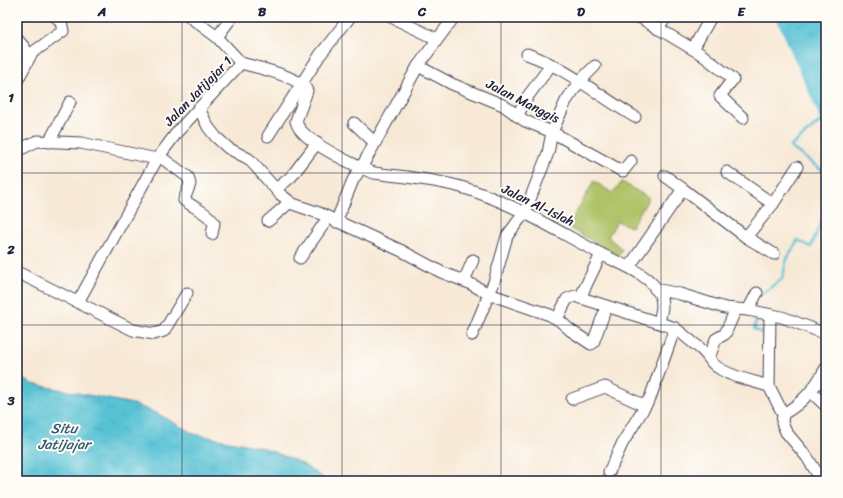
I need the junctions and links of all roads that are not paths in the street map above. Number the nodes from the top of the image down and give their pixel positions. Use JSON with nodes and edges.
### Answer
{"nodes":[{"id":1,"x":56,"y":17,"type":"edge"},
{"id":2,"x":190,"y":17,"type":"edge"},
{"id":3,"x":232,"y":17,"type":"edge"},
{"id":4,"x":350,"y":17,"type":"edge"},
{"id":5,"x":391,"y":17,"type":"edge"},
{"id":6,"x":454,"y":17,"type":"edge"},
{"id":7,"x":639,"y":17,"type":"edge"},
{"id":8,"x":666,"y":17,"type":"edge"},
{"id":9,"x":711,"y":17,"type":"edge"},
{"id":10,"x":658,"y":29,"type":"junction"},
{"id":11,"x":217,"y":37,"type":"junction"},
{"id":12,"x":17,"y":39,"type":"edge"},
{"id":13,"x":437,"y":39,"type":"junction"},
{"id":14,"x":693,"y":49,"type":"junction"},
{"id":15,"x":527,"y":54,"type":"dead end"},
{"id":16,"x":29,"y":57,"type":"junction"},
{"id":17,"x":241,"y":63,"type":"junction"},
{"id":18,"x":551,"y":65,"type":"junction"},
{"id":19,"x":418,"y":66,"type":"junction"},
{"id":20,"x":595,"y":66,"type":"dead end"},
{"id":21,"x":17,"y":81,"type":"edge"},
{"id":22,"x":580,"y":81,"type":"junction"},
{"id":23,"x":302,"y":84,"type":"junction"},
{"id":24,"x":70,"y":102,"type":"dead end"},
{"id":25,"x":199,"y":108,"type":"junction"},
{"id":26,"x":517,"y":116,"type":"junction"},
{"id":27,"x":635,"y":117,"type":"dead end"},
{"id":28,"x":743,"y":118,"type":"dead end"},
{"id":29,"x":354,"y":123,"type":"dead end"},
{"id":30,"x":552,"y":132,"type":"junction"},
{"id":31,"x":268,"y":136,"type":"dead end"},
{"id":32,"x":48,"y":142,"type":"junction"},
{"id":33,"x":317,"y":143,"type":"junction"},
{"id":34,"x":375,"y":143,"type":"junction"},
{"id":35,"x":17,"y":151,"type":"edge"},
{"id":36,"x":158,"y":158,"type":"junction"},
{"id":37,"x":631,"y":161,"type":"dead end"},
{"id":38,"x":797,"y":167,"type":"dead end"},
{"id":39,"x":361,"y":168,"type":"junction"},
{"id":40,"x":727,"y":172,"type":"dead end"},
{"id":41,"x":665,"y":176,"type":"dead end"},
{"id":42,"x":276,"y":189,"type":"junction"},
{"id":43,"x":683,"y":189,"type":"junction"},
{"id":44,"x":290,"y":202,"type":"junction"},
{"id":45,"x":773,"y":204,"type":"junction"},
{"id":46,"x":525,"y":212,"type":"junction"},
{"id":47,"x":332,"y":220,"type":"junction"},
{"id":48,"x":268,"y":221,"type":"dead end"},
{"id":49,"x":212,"y":234,"type":"dead end"},
{"id":50,"x":746,"y":237,"type":"junction"},
{"id":51,"x":601,"y":254,"type":"junction"},
{"id":52,"x":774,"y":254,"type":"dead end"},
{"id":53,"x":300,"y":258,"type":"dead end"},
{"id":54,"x":473,"y":260,"type":"dead end"},
{"id":55,"x":629,"y":266,"type":"junction"},
{"id":56,"x":17,"y":272,"type":"edge"},
{"id":57,"x":464,"y":281,"type":"junction"},
{"id":58,"x":655,"y":289,"type":"junction"},
{"id":59,"x":187,"y":293,"type":"dead end"},
{"id":60,"x":757,"y":293,"type":"dead end"},
{"id":61,"x":489,"y":294,"type":"junction"},
{"id":62,"x":580,"y":298,"type":"junction"},
{"id":63,"x":78,"y":302,"type":"junction"},
{"id":64,"x":606,"y":308,"type":"junction"},
{"id":65,"x":736,"y":309,"type":"junction"},
{"id":66,"x":748,"y":310,"type":"junction"},
{"id":67,"x":770,"y":315,"type":"junction"},
{"id":68,"x":557,"y":319,"type":"junction"},
{"id":69,"x":659,"y":322,"type":"junction"},
{"id":70,"x":675,"y":328,"type":"junction"},
{"id":71,"x":826,"y":334,"type":"edge"},
{"id":72,"x":472,"y":335,"type":"dead end"},
{"id":73,"x":709,"y":358,"type":"junction"},
{"id":74,"x":826,"y":368,"type":"edge"},
{"id":75,"x":769,"y":386,"type":"junction"},
{"id":76,"x":811,"y":392,"type":"junction"},
{"id":77,"x":572,"y":400,"type":"dead end"},
{"id":78,"x":645,"y":406,"type":"junction"},
{"id":79,"x":826,"y":406,"type":"edge"},
{"id":80,"x":783,"y":414,"type":"junction"},
{"id":81,"x":609,"y":472,"type":"dead end"},
{"id":82,"x":822,"y":481,"type":"edge"}],
"edges":[{"from":1,"to":16,"type":"street"},
{"from":2,"to":11,"type":"street"},
{"from":3,"to":11,"type":"street"},
{"from":4,"to":23,"type":"street"},
{"from":5,"to":13,"type":"street"},
{"from":6,"to":13,"type":"street"},
{"from":7,"to":10,"type":"street"},
{"from":8,"to":10,"type":"street"},
{"from":9,"to":14,"type":"street"},
{"from":10,"to":14,"type":"street"},
{"from":11,"to":17,"type":"street"},
{"from":12,"to":16,"type":"street"},
{"from":13,"to":19,"type":"street"},
{"from":14,"to":28,"type":"street"},
{"from":15,"to":18,"type":"street"},
{"from":16,"to":21,"type":"street"},
{"from":17,"to":23,"type":"street","name":"Jalan Jatijajar 1"},
{"from":17,"to":25,"type":"street","name":"Jalan Jatijajar 1"},
{"from":18,"to":22,"type":"street"},
{"from":18,"to":26,"type":"street"},
{"from":19,"to":26,"type":"street","name":"Jalan Manggis"},
{"from":19,"to":34,"type":"street"},
{"from":20,"to":22,"type":"street"},
{"from":22,"to":27,"type":"street"},
{"from":22,"to":30,"type":"street"},
{"from":23,"to":31,"type":"street"},
{"from":23,"to":33,"type":"street"},
{"from":24,"to":32,"type":"street"},
{"from":25,"to":36,"type":"street","name":"Jalan Jatijajar 1"},
{"from":25,"to":42,"type":"street"},
{"from":26,"to":30,"type":"street","name":"Jalan Manggis"},
{"from":29,"to":34,"type":"street"},
{"from":30,"to":37,"type":"street","name":"Jalan Manggis"},
{"from":30,"to":46,"type":"street"},
{"from":32,"to":35,"type":"street"},
{"from":32,"to":36,"type":"street"},
{"from":33,"to":39,"type":"street"},
{"from":33,"to":42,"type":"street"},
{"from":34,"to":39,"type":"street"},
{"from":36,"to":49,"type":"street"},
{"from":36,"to":63,"type":"street","name":"Jalan Jatijajar 1"},
{"from":38,"to":45,"type":"street"},
{"from":39,"to":46,"type":"street","name":"Jalan Al-Islah"},
{"from":39,"to":47,"type":"street"},
{"from":40,"to":45,"type":"street"},
{"from":41,"to":43,"type":"street"},
{"from":42,"to":44,"type":"street"},
{"from":43,"to":50,"type":"street"},
{"from":43,"to":55,"type":"street"},
{"from":44,"to":47,"type":"street"},
{"from":44,"to":48,"type":"street"},
{"from":45,"to":50,"type":"street"},
{"from":46,"to":51,"type":"street","name":"Jalan Al-Islah"},
{"from":46,"to":61,"type":"street"},
{"from":47,"to":53,"type":"street"},
{"from":47,"to":57,"type":"street"},
{"from":50,"to":52,"type":"street"},
{"from":51,"to":55,"type":"street","name":"Jalan Al-Islah"},
{"from":51,"to":62,"type":"street"},
{"from":54,"to":57,"type":"street"},
{"from":55,"to":58,"type":"street","name":"Jalan Al-Islah"},
{"from":56,"to":63,"type":"street"},
{"from":57,"to":61,"type":"street"},
{"from":58,"to":65,"type":"street"},
{"from":58,"to":69,"type":"street","name":"Jalan Al-Islah"},
{"from":59,"to":63,"type":"street"},
{"from":60,"to":66,"type":"street"},
{"from":61,"to":68,"type":"street"},
{"from":61,"to":72,"type":"street"},
{"from":62,"to":64,"type":"street"},
{"from":62,"to":68,"type":"street"},
{"from":64,"to":68,"type":"street"},
{"from":64,"to":69,"type":"street"},
{"from":65,"to":66,"type":"street"},
{"from":65,"to":73,"type":"street"},
{"from":66,"to":67,"type":"street"},
{"from":67,"to":71,"type":"street"},
{"from":67,"to":75,"type":"street"},
{"from":69,"to":70,"type":"street"},
{"from":70,"to":73,"type":"street"},
{"from":70,"to":78,"type":"street"},
{"from":73,"to":75,"type":"street"},
{"from":74,"to":76,"type":"street"},
{"from":75,"to":80,"type":"street"},
{"from":76,"to":79,"type":"street"},
{"from":76,"to":80,"type":"street"},
{"from":77,"to":78,"type":"street"},
{"from":78,"to":81,"type":"street"},
{"from":80,"to":82,"type":"street"}]}
